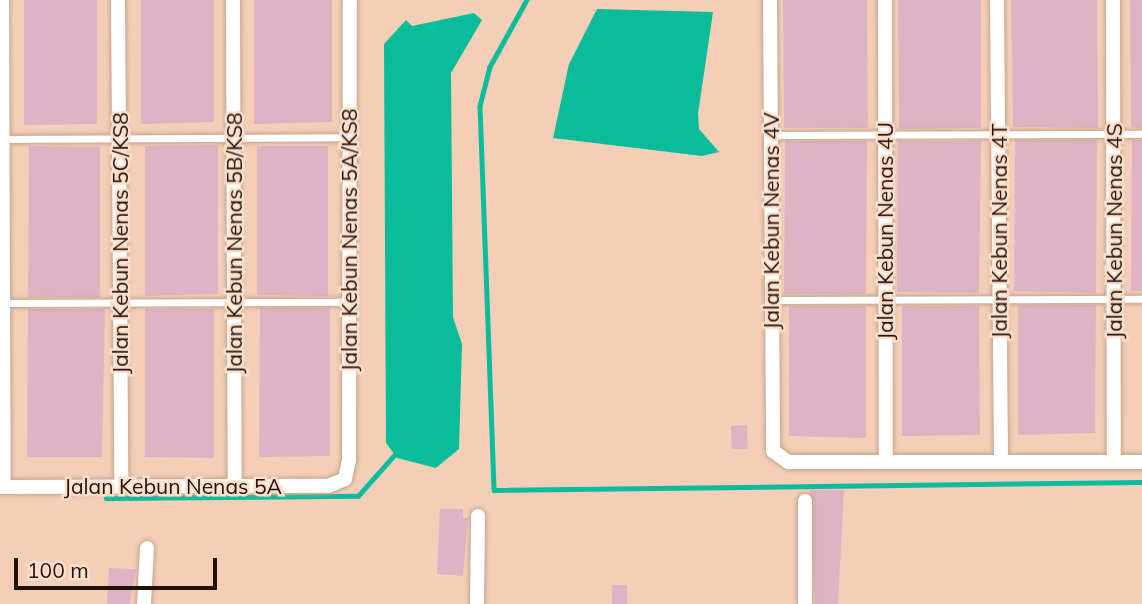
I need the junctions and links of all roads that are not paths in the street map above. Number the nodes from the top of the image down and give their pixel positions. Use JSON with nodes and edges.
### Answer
{"nodes":[{"id":1,"x":2,"y":0,"type":"edge"},
{"id":2,"x":118,"y":0,"type":"edge"},
{"id":3,"x":233,"y":0,"type":"edge"},
{"id":4,"x":350,"y":0,"type":"edge"},
{"id":5,"x":770,"y":0,"type":"edge"},
{"id":6,"x":884,"y":0,"type":"edge"},
{"id":7,"x":997,"y":0,"type":"edge"},
{"id":8,"x":1113,"y":0,"type":"edge"},
{"id":9,"x":998,"y":134,"type":"junction"},
{"id":10,"x":1114,"y":134,"type":"junction"},
{"id":11,"x":1142,"y":134,"type":"edge"},
{"id":12,"x":771,"y":135,"type":"junction"},
{"id":13,"x":885,"y":135,"type":"junction"},
{"id":14,"x":349,"y":137,"type":"junction"},
{"id":15,"x":235,"y":138,"type":"junction"},
{"id":16,"x":2,"y":139,"type":"edge"},
{"id":17,"x":120,"y":139,"type":"junction"},
{"id":18,"x":886,"y":299,"type":"junction"},
{"id":19,"x":1000,"y":299,"type":"junction"},
{"id":20,"x":1114,"y":299,"type":"junction"},
{"id":21,"x":1142,"y":299,"type":"edge"},
{"id":22,"x":771,"y":300,"type":"junction"},
{"id":23,"x":348,"y":302,"type":"junction"},
{"id":24,"x":3,"y":303,"type":"edge"},
{"id":25,"x":234,"y":303,"type":"junction"},
{"id":26,"x":119,"y":304,"type":"junction"},
{"id":27,"x":1142,"y":461,"type":"edge"},
{"id":28,"x":886,"y":462,"type":"junction"},
{"id":29,"x":1001,"y":462,"type":"junction"},
{"id":30,"x":1114,"y":462,"type":"junction"},
{"id":31,"x":345,"y":479,"type":"joint"},
{"id":32,"x":121,"y":485,"type":"junction"},
{"id":33,"x":234,"y":485,"type":"junction"},
{"id":34,"x":2,"y":486,"type":"edge"},
{"id":35,"x":805,"y":501,"type":"dead end"},
{"id":36,"x":478,"y":516,"type":"dead end"},
{"id":37,"x":147,"y":548,"type":"dead end"},
{"id":38,"x":144,"y":604,"type":"edge"},
{"id":39,"x":477,"y":604,"type":"edge"},
{"id":40,"x":805,"y":604,"type":"edge"}],
"edges":[{"from":1,"to":16,"type":"street"},
{"from":2,"to":17,"type":"street","name":"Jalan Kebun Nenas 5C/KS8"},
{"from":3,"to":15,"type":"street","name":"Jalan Kebun Nenas 5B/KS8"},
{"from":4,"to":14,"type":"street","name":"Jalan Kebun Nenas 5A/KS8"},
{"from":5,"to":12,"type":"street","name":"Jalan Kebun Nenas 4V"},
{"from":6,"to":13,"type":"street","name":"Jalan Kebun Nenas 4U"},
{"from":7,"to":9,"type":"street","name":"Jalan Kebun Nenas 4T"},
{"from":8,"to":10,"type":"street","name":"Jalan Kebun Nenas 4S"},
{"from":9,"to":10,"type":"lane"},
{"from":9,"to":13,"type":"lane"},
{"from":9,"to":19,"type":"street","name":"Jalan Kebun Nenas 4T"},
{"from":10,"to":11,"type":"lane"},
{"from":10,"to":20,"type":"street","name":"Jalan Kebun Nenas 4S"},
{"from":12,"to":13,"type":"lane"},
{"from":12,"to":22,"type":"street","name":"Jalan Kebun Nenas 4V"},
{"from":13,"to":18,"type":"street","name":"Jalan Kebun Nenas 4U"},
{"from":14,"to":15,"type":"lane"},
{"from":14,"to":23,"type":"street","name":"Jalan Kebun Nenas 5A/KS8"},
{"from":15,"to":17,"type":"lane"},
{"from":15,"to":25,"type":"street","name":"Jalan Kebun Nenas 5B/KS8"},
{"from":16,"to":17,"type":"lane"},
{"from":16,"to":24,"type":"street"},
{"from":17,"to":26,"type":"street","name":"Jalan Kebun Nenas 5C/KS8"},
{"from":18,"to":19,"type":"lane"},
{"from":18,"to":22,"type":"lane"},
{"from":18,"to":28,"type":"street","name":"Jalan Kebun Nenas 4U"},
{"from":19,"to":20,"type":"lane"},
{"from":19,"to":29,"type":"street","name":"Jalan Kebun Nenas 4T"},
{"from":20,"to":21,"type":"lane"},
{"from":20,"to":30,"type":"street","name":"Jalan Kebun Nenas 4S"},
{"from":22,"to":28,"type":"street","name":"Jalan Kebun Nenas 4V"},
{"from":23,"to":25,"type":"lane"},
{"from":23,"to":31,"type":"street","name":"Jalan Kebun Nenas 5A/KS8"},
{"from":24,"to":26,"type":"lane"},
{"from":24,"to":34,"type":"street"},
{"from":25,"to":26,"type":"lane"},
{"from":25,"to":33,"type":"street","name":"Jalan Kebun Nenas 5B/KS8"},
{"from":26,"to":32,"type":"street","name":"Jalan Kebun Nenas 5C/KS8"},
{"from":27,"to":30,"type":"street"},
{"from":28,"to":29,"type":"street"},
{"from":29,"to":30,"type":"street"},
{"from":31,"to":33,"type":"street","name":"Jalan Kebun Nenas 5A"},
{"from":32,"to":33,"type":"street","name":"Jalan Kebun Nenas 5A"},
{"from":32,"to":34,"type":"street","name":"Jalan Kebun Nenas 5A"},
{"from":35,"to":40,"type":"street"},
{"from":36,"to":39,"type":"street"},
{"from":37,"to":38,"type":"street"}]}
